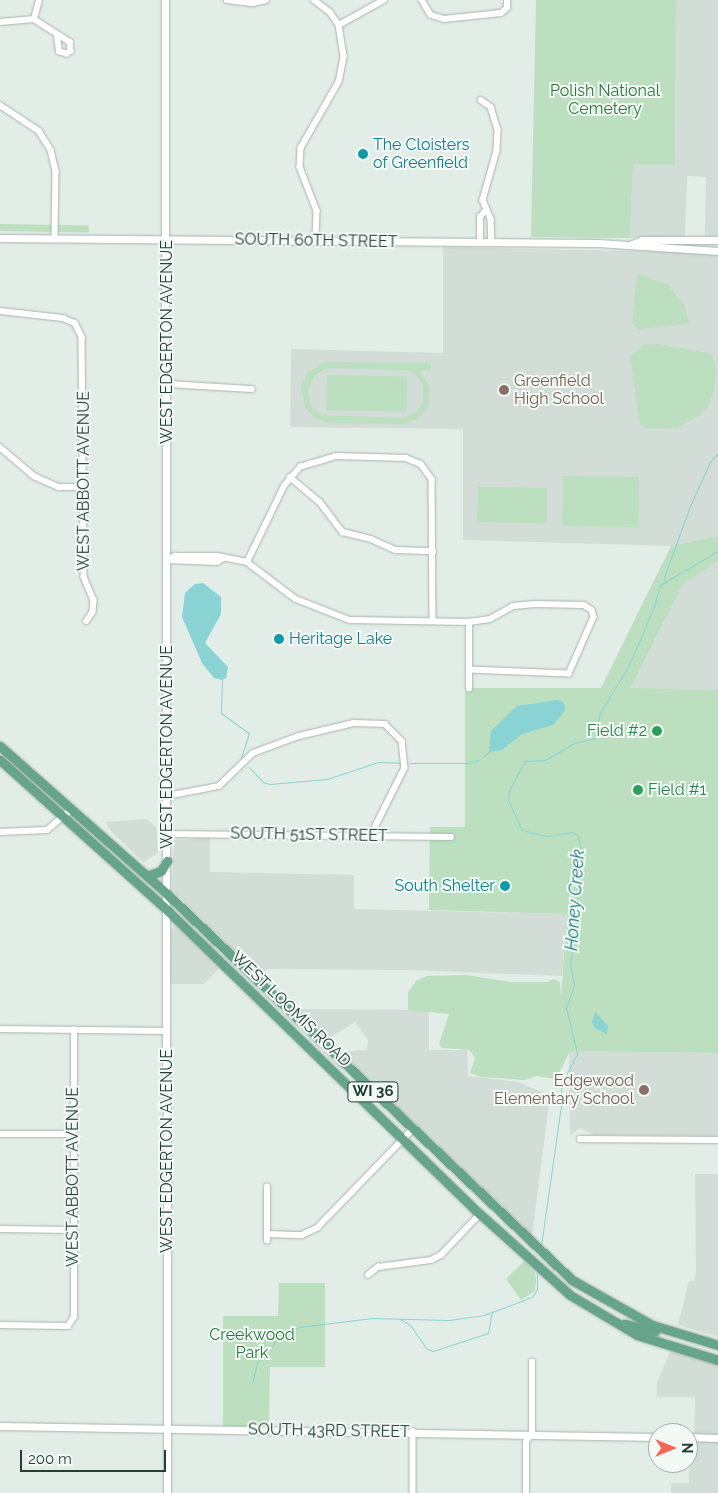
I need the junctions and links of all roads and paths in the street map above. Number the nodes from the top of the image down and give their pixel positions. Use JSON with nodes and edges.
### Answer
{"nodes":[{"id":1,"x":38,"y":0,"type":"edge"},
{"id":2,"x":165,"y":0,"type":"edge"},
{"id":3,"x":227,"y":0,"type":"edge"},
{"id":4,"x":266,"y":0,"type":"edge"},
{"id":5,"x":314,"y":0,"type":"edge"},
{"id":6,"x":384,"y":0,"type":"edge"},
{"id":7,"x":422,"y":0,"type":"edge"},
{"id":8,"x":507,"y":0,"type":"edge"},
{"id":9,"x":34,"y":19,"type":"junction"},
{"id":10,"x":0,"y":22,"type":"edge"},
{"id":11,"x":339,"y":25,"type":"junction"},
{"id":12,"x":57,"y":35,"type":"dead end"},
{"id":13,"x":482,"y":100,"type":"dead end"},
{"id":14,"x":0,"y":105,"type":"edge"},
{"id":15,"x":485,"y":211,"type":"junction"},
{"id":16,"x":0,"y":238,"type":"edge"},
{"id":17,"x":55,"y":238,"type":"junction"},
{"id":18,"x":167,"y":239,"type":"junction"},
{"id":19,"x":709,"y":240,"type":"junction"},
{"id":20,"x":718,"y":240,"type":"edge"},
{"id":21,"x":316,"y":241,"type":"junction"},
{"id":22,"x":480,"y":242,"type":"junction"},
{"id":23,"x":492,"y":242,"type":"junction"},
{"id":24,"x":632,"y":244,"type":"junction"},
{"id":25,"x":709,"y":251,"type":"junction"},
{"id":26,"x":718,"y":251,"type":"edge"},
{"id":27,"x":0,"y":311,"type":"edge"},
{"id":28,"x":167,"y":384,"type":"junction"},
{"id":29,"x":252,"y":389,"type":"dead end"},
{"id":30,"x":0,"y":447,"type":"edge"},
{"id":31,"x":290,"y":477,"type":"junction"},
{"id":32,"x":83,"y":487,"type":"junction"},
{"id":33,"x":433,"y":551,"type":"junction"},
{"id":34,"x":168,"y":560,"type":"junction"},
{"id":35,"x":247,"y":562,"type":"junction"},
{"id":36,"x":87,"y":621,"type":"dead end"},
{"id":37,"x":433,"y":621,"type":"junction"},
{"id":38,"x":469,"y":622,"type":"junction"},
{"id":39,"x":469,"y":670,"type":"junction"},
{"id":40,"x":469,"y":689,"type":"dead end"},
{"id":41,"x":0,"y":746,"type":"edge"},
{"id":42,"x":0,"y":760,"type":"edge"},
{"id":43,"x":167,"y":796,"type":"junction"},
{"id":44,"x":72,"y":809,"type":"junction"},
{"id":45,"x":65,"y":816,"type":"junction"},
{"id":46,"x":0,"y":832,"type":"edge"},
{"id":47,"x":166,"y":834,"type":"junction"},
{"id":48,"x":371,"y":836,"type":"junction"},
{"id":49,"x":451,"y":837,"type":"dead end"},
{"id":50,"x":167,"y":861,"type":"junction"},
{"id":51,"x":145,"y":875,"type":"junction"},
{"id":52,"x":136,"y":881,"type":"junction"},
{"id":53,"x":167,"y":894,"type":"junction"},
{"id":54,"x":168,"y":911,"type":"junction"},
{"id":55,"x":198,"y":924,"type":"junction"},
{"id":56,"x":189,"y":932,"type":"junction"},
{"id":57,"x":292,"y":1014,"type":"junction"},
{"id":58,"x":283,"y":1023,"type":"junction"},
{"id":59,"x":0,"y":1029,"type":"edge"},
{"id":60,"x":74,"y":1030,"type":"junction"},
{"id":61,"x":167,"y":1031,"type":"junction"},
{"id":62,"x":412,"y":1130,"type":"junction"},
{"id":63,"x":0,"y":1134,"type":"edge"},
{"id":64,"x":73,"y":1134,"type":"junction"},
{"id":65,"x":580,"y":1138,"type":"dead end"},
{"id":66,"x":404,"y":1139,"type":"junction"},
{"id":67,"x":718,"y":1140,"type":"edge"},
{"id":68,"x":267,"y":1187,"type":"dead end"},
{"id":69,"x":480,"y":1214,"type":"junction"},
{"id":70,"x":0,"y":1230,"type":"edge"},
{"id":71,"x":73,"y":1230,"type":"junction"},
{"id":72,"x":566,"y":1274,"type":"junction"},
{"id":73,"x":368,"y":1275,"type":"dead end"},
{"id":74,"x":558,"y":1284,"type":"junction"},
{"id":75,"x":618,"y":1323,"type":"junction"},
{"id":76,"x":0,"y":1325,"type":"edge"},
{"id":77,"x":674,"y":1332,"type":"junction"},
{"id":78,"x":718,"y":1345,"type":"edge"},
{"id":79,"x":718,"y":1360,"type":"edge"},
{"id":80,"x":532,"y":1362,"type":"dead end"},
{"id":81,"x":0,"y":1426,"type":"edge"},
{"id":82,"x":168,"y":1428,"type":"junction"},
{"id":83,"x":412,"y":1432,"type":"junction"},
{"id":84,"x":532,"y":1433,"type":"junction"},
{"id":85,"x":648,"y":1437,"type":"edge"},
{"id":86,"x":698,"y":1437,"type":"edge"},
{"id":87,"x":718,"y":1438,"type":"edge"},
{"id":88,"x":167,"y":1493,"type":"edge"},
{"id":89,"x":413,"y":1493,"type":"edge"},
{"id":90,"x":526,"y":1493,"type":"edge"}],
"edges":[{"from":1,"to":9,"type":"street"},
{"from":2,"to":18,"type":"street","name":"WEST EDGERTON AVENUE"},
{"from":3,"to":4,"type":"street"},
{"from":5,"to":11,"type":"street"},
{"from":6,"to":11,"type":"street"},
{"from":7,"to":8,"type":"street"},
{"from":9,"to":10,"type":"street"},
{"from":9,"to":12,"type":"street"},
{"from":11,"to":21,"type":"street"},
{"from":13,"to":15,"type":"street"},
{"from":14,"to":17,"type":"street"},
{"from":15,"to":22,"type":"street"},
{"from":15,"to":23,"type":"street"},
{"from":16,"to":17,"type":"street","name":"SOUTH 60TH STREET"},
{"from":17,"to":18,"type":"street","name":"SOUTH 60TH STREET"},
{"from":18,"to":21,"type":"street","name":"SOUTH 60TH STREET"},
{"from":18,"to":28,"type":"street","name":"WEST EDGERTON AVENUE"},
{"from":19,"to":20,"type":"street","name":"SOUTH 60TH STREET"},
{"from":19,"to":24,"type":"street","name":"SOUTH 60TH STREET"},
{"from":19,"to":25,"type":"street"},
{"from":21,"to":22,"type":"street","name":"SOUTH 60TH STREET"},
{"from":22,"to":23,"type":"street","name":"SOUTH 60TH STREET"},
{"from":23,"to":24,"type":"street","name":"SOUTH 60TH STREET"},
{"from":24,"to":25,"type":"street","name":"SOUTH 60TH STREET"},
{"from":25,"to":26,"type":"street","name":"SOUTH 60TH STREET"},
{"from":27,"to":32,"type":"street","name":"WEST ABBOTT AVENUE"},
{"from":28,"to":29,"type":"street"},
{"from":28,"to":34,"type":"street","name":"WEST EDGERTON AVENUE"},
{"from":30,"to":32,"type":"street"},
{"from":31,"to":33,"type":"street"},
{"from":31,"to":33,"type":"street"},
{"from":31,"to":35,"type":"street"},
{"from":32,"to":36,"type":"street","name":"WEST ABBOTT AVENUE"},
{"from":33,"to":37,"type":"street"},
{"from":34,"to":35,"type":"street"},
{"from":34,"to":43,"type":"street","name":"WEST EDGERTON AVENUE"},
{"from":35,"to":37,"type":"street"},
{"from":37,"to":38,"type":"street"},
{"from":38,"to":39,"type":"street"},
{"from":38,"to":39,"type":"street"},
{"from":39,"to":40,"type":"street"},
{"from":41,"to":44,"type":"main road","name":"WEST LOOMIS ROAD","number":"WI 36"},
{"from":42,"to":45,"type":"main road","name":"WEST LOOMIS ROAD","number":"WI 36"},
{"from":43,"to":47,"type":"street","name":"WEST EDGERTON AVENUE"},
{"from":43,"to":48,"type":"street"},
{"from":44,"to":45,"type":"street"},
{"from":44,"to":51,"type":"main road","name":"WEST LOOMIS ROAD","number":"WI 36"},
{"from":45,"to":46,"type":"street"},
{"from":45,"to":52,"type":"main road","name":"WEST LOOMIS ROAD","number":"WI 36"},
{"from":47,"to":48,"type":"street","name":"SOUTH 51ST STREET"},
{"from":47,"to":50,"type":"street","name":"WEST EDGERTON AVENUE"},
{"from":48,"to":49,"type":"street","name":"SOUTH 51ST STREET"},
{"from":50,"to":51,"type":"main road"},
{"from":50,"to":53,"type":"street","name":"WEST EDGERTON AVENUE"},
{"from":51,"to":52,"type":"main road"},
{"from":51,"to":53,"type":"main road","name":"WEST LOOMIS ROAD","number":"WI 36"},
{"from":52,"to":54,"type":"main road","name":"WEST LOOMIS ROAD","number":"WI 36"},
{"from":53,"to":54,"type":"street","name":"WEST EDGERTON AVENUE"},
{"from":53,"to":55,"type":"main road","name":"WEST LOOMIS ROAD","number":"WI 36"},
{"from":54,"to":56,"type":"main road","name":"WEST LOOMIS ROAD","number":"WI 36"},
{"from":54,"to":61,"type":"street","name":"WEST EDGERTON AVENUE"},
{"from":55,"to":56,"type":"main road"},
{"from":55,"to":57,"type":"main road","name":"WEST LOOMIS ROAD","number":"WI 36"},
{"from":56,"to":58,"type":"main road","name":"WEST LOOMIS ROAD","number":"WI 36"},
{"from":57,"to":58,"type":"main road"},
{"from":57,"to":62,"type":"main road","name":"WEST LOOMIS ROAD","number":"WI 36"},
{"from":58,"to":66,"type":"main road","name":"WEST LOOMIS ROAD","number":"WI 36"},
{"from":59,"to":60,"type":"street"},
{"from":60,"to":61,"type":"street"},
{"from":60,"to":64,"type":"street","name":"WEST ABBOTT AVENUE"},
{"from":61,"to":82,"type":"street","name":"WEST EDGERTON AVENUE"},
{"from":62,"to":66,"type":"street"},
{"from":62,"to":72,"type":"main road","name":"WEST LOOMIS ROAD","number":"WI 36"},
{"from":63,"to":64,"type":"street"},
{"from":64,"to":71,"type":"street","name":"WEST ABBOTT AVENUE"},
{"from":65,"to":67,"type":"street"},
{"from":66,"to":68,"type":"street"},
{"from":66,"to":69,"type":"main road","name":"WEST LOOMIS ROAD","number":"WI 36"},
{"from":69,"to":73,"type":"street"},
{"from":69,"to":74,"type":"main road","name":"WEST LOOMIS ROAD","number":"WI 36"},
{"from":70,"to":71,"type":"street"},
{"from":71,"to":76,"type":"street","name":"WEST ABBOTT AVENUE"},
{"from":72,"to":74,"type":"main road"},
{"from":72,"to":77,"type":"main road","name":"WEST LOOMIS ROAD","number":"WI 36"},
{"from":74,"to":75,"type":"main road","name":"WEST LOOMIS ROAD","number":"WI 36"},
{"from":75,"to":77,"type":"main road"},
{"from":75,"to":79,"type":"main road","name":"WEST LOOMIS ROAD","number":"WI 36"},
{"from":77,"to":78,"type":"main road","name":"WEST LOOMIS ROAD","number":"WI 36"},
{"from":80,"to":84,"type":"street"},
{"from":81,"to":82,"type":"street","name":"SOUTH 43RD STREET"},
{"from":82,"to":83,"type":"street","name":"SOUTH 43RD STREET"},
{"from":82,"to":88,"type":"street","name":"WEST EDGERTON AVENUE"},
{"from":83,"to":84,"type":"street","name":"SOUTH 43RD STREET"},
{"from":83,"to":89,"type":"street"},
{"from":84,"to":85,"type":"street","name":"SOUTH 43RD STREET"},
{"from":84,"to":90,"type":"street"},
{"from":86,"to":87,"type":"street"}]}
